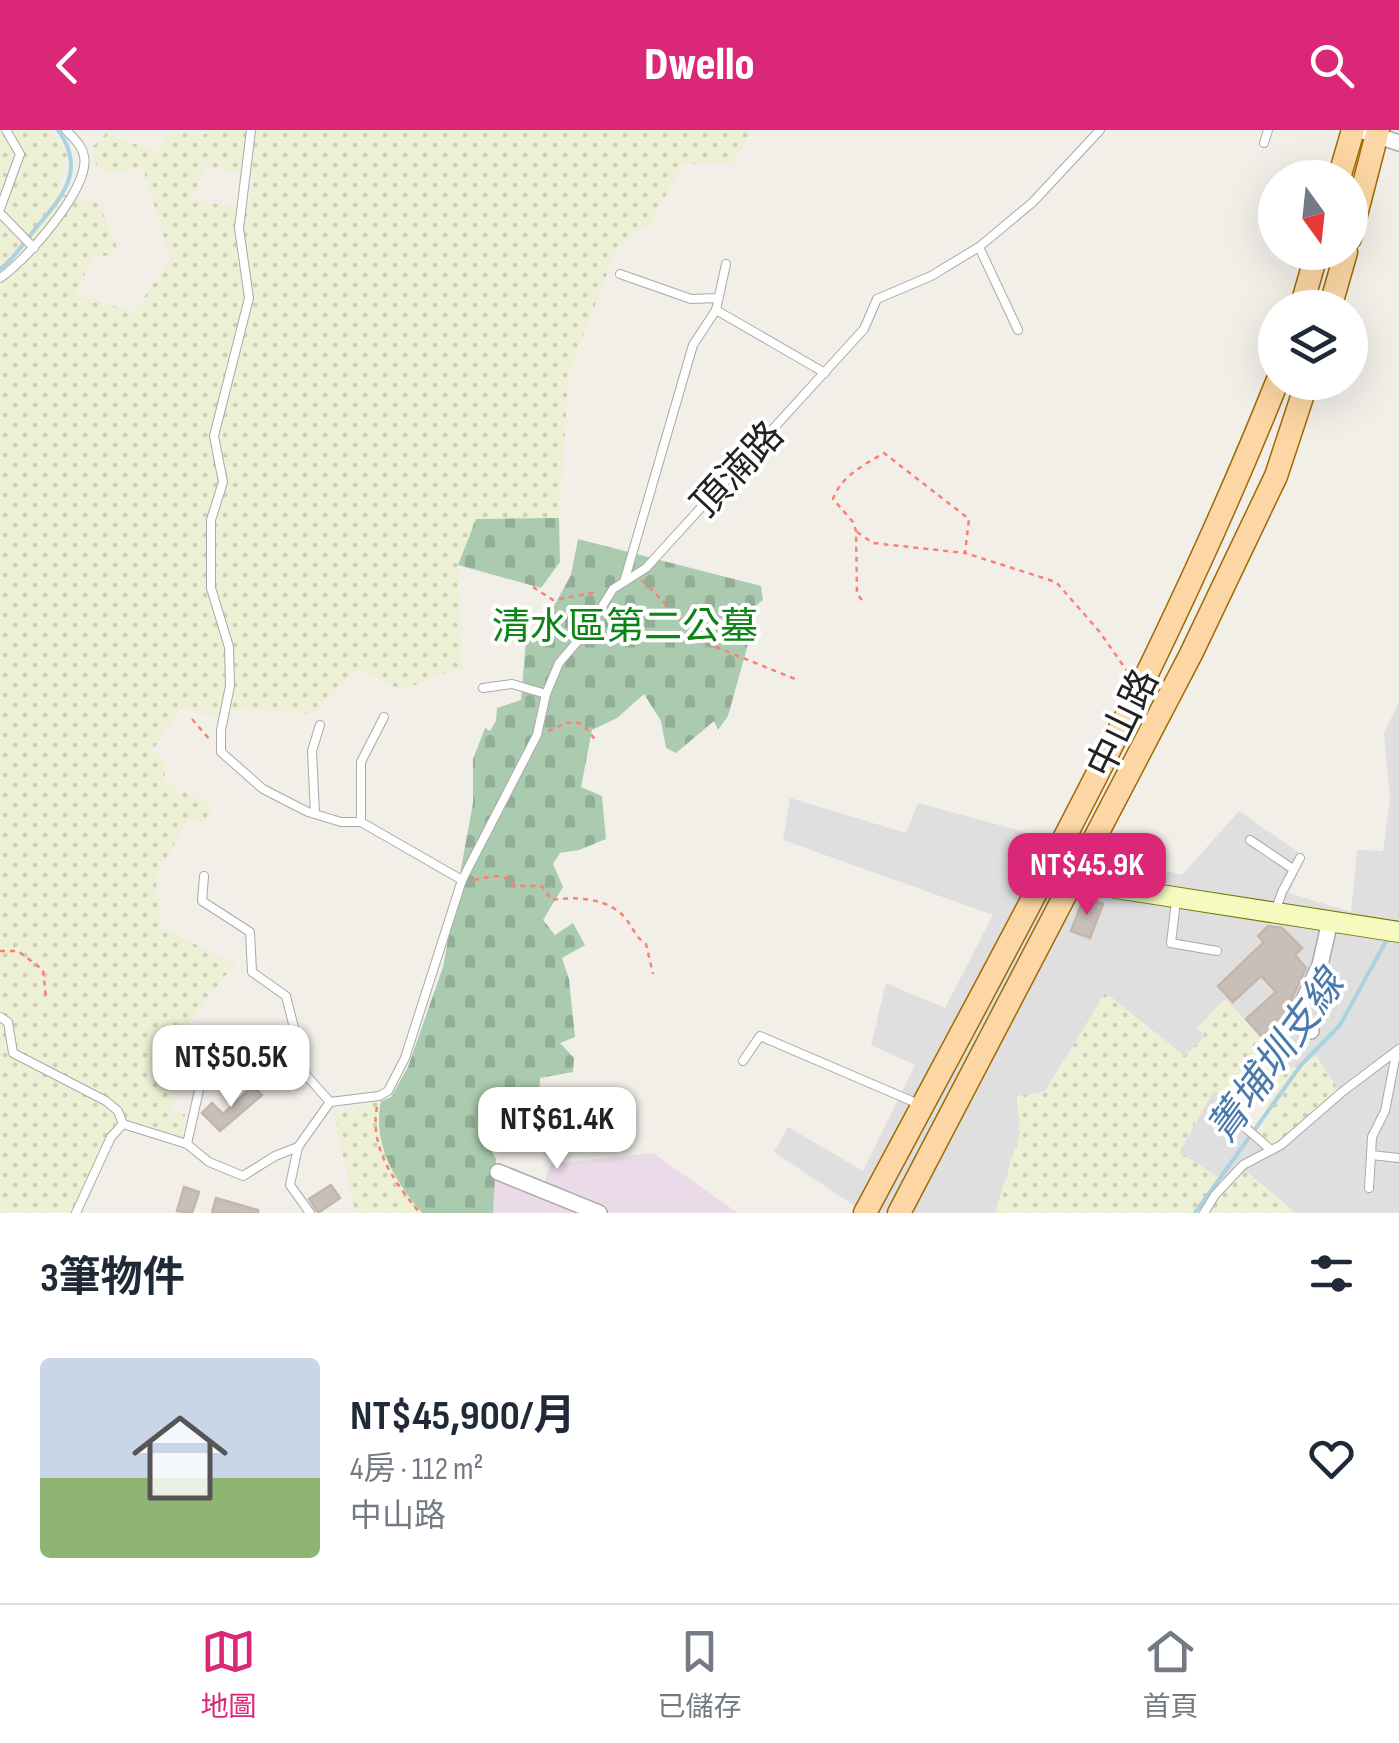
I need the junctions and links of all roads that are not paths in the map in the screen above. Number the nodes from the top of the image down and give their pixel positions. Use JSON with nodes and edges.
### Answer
{"nodes":[{"id":1,"x":6,"y":130,"type":"edge"},
{"id":2,"x":66,"y":130,"type":"edge"},
{"id":3,"x":251,"y":130,"type":"edge"},
{"id":4,"x":1100,"y":130,"type":"edge"},
{"id":5,"x":1268,"y":130,"type":"edge"},
{"id":6,"x":1373,"y":134,"type":"edge"},
{"id":7,"x":1264,"y":142,"type":"dead end"},
{"id":8,"x":1353,"y":160,"type":"edge"},
{"id":9,"x":1367,"y":160,"type":"edge"},
{"id":10,"x":0,"y":211,"type":"edge"},
{"id":11,"x":978,"y":246,"type":"junction"},
{"id":12,"x":34,"y":248,"type":"junction"},
{"id":13,"x":726,"y":264,"type":"dead end"},
{"id":14,"x":620,"y":274,"type":"dead end"},
{"id":15,"x":0,"y":278,"type":"edge"},
{"id":16,"x":718,"y":298,"type":"junction"},
{"id":17,"x":716,"y":310,"type":"junction"},
{"id":18,"x":1018,"y":330,"type":"dead end"},
{"id":19,"x":824,"y":373,"type":"junction"},
{"id":20,"x":1269,"y":400,"type":"edge"},
{"id":21,"x":1301,"y":400,"type":"edge"},
{"id":22,"x":624,"y":582,"type":"junction"},
{"id":23,"x":482,"y":688,"type":"dead end"},
{"id":24,"x":546,"y":694,"type":"junction"},
{"id":25,"x":384,"y":717,"type":"dead end"},
{"id":26,"x":320,"y":725,"type":"dead end"},
{"id":27,"x":315,"y":814,"type":"junction"},
{"id":28,"x":361,"y":822,"type":"junction"},
{"id":29,"x":1250,"y":840,"type":"dead end"},
{"id":30,"x":1300,"y":858,"type":"dead end"},
{"id":31,"x":1054,"y":860,"type":"junction"},
{"id":32,"x":1293,"y":869,"type":"junction"},
{"id":33,"x":1078,"y":873,"type":"junction"},
{"id":34,"x":204,"y":876,"type":"dead end"},
{"id":35,"x":462,"y":880,"type":"junction"},
{"id":36,"x":1176,"y":898,"type":"junction"},
{"id":37,"x":1275,"y":913,"type":"junction"},
{"id":38,"x":1330,"y":921,"type":"junction"},
{"id":39,"x":1399,"y":932,"type":"edge"},
{"id":40,"x":1218,"y":951,"type":"dead end"},
{"id":41,"x":0,"y":1017,"type":"edge"},
{"id":42,"x":1312,"y":1031,"type":"dead end"},
{"id":43,"x":1398,"y":1052,"type":"edge"},
{"id":44,"x":743,"y":1061,"type":"dead end"},
{"id":45,"x":204,"y":1072,"type":"dead end"},
{"id":46,"x":330,"y":1102,"type":"junction"},
{"id":47,"x":922,"y":1106,"type":"junction"},
{"id":48,"x":1239,"y":1122,"type":"dead end"},
{"id":49,"x":124,"y":1124,"type":"junction"},
{"id":50,"x":187,"y":1144,"type":"junction"},
{"id":51,"x":298,"y":1147,"type":"junction"},
{"id":52,"x":1271,"y":1150,"type":"junction"},
{"id":53,"x":1372,"y":1155,"type":"junction"},
{"id":54,"x":1399,"y":1158,"type":"edge"},
{"id":55,"x":498,"y":1172,"type":"dead end"},
{"id":56,"x":1369,"y":1188,"type":"dead end"},
{"id":57,"x":76,"y":1213,"type":"edge"},
{"id":58,"x":310,"y":1213,"type":"edge"},
{"id":59,"x":599,"y":1213,"type":"edge"},
{"id":60,"x":865,"y":1213,"type":"edge"},
{"id":61,"x":899,"y":1213,"type":"edge"},
{"id":62,"x":1204,"y":1213,"type":"edge"}],
"edges":[{"from":1,"to":10,"type":"lane"},
{"from":2,"to":12,"type":"lane"},
{"from":3,"to":27,"type":"lane"},
{"from":4,"to":11,"type":"lane","name":"頂湳路"},
{"from":5,"to":7,"type":"lane"},
{"from":6,"to":8,"type":"main road"},
{"from":6,"to":9,"type":"main road"},
{"from":10,"to":12,"type":"lane"},
{"from":11,"to":18,"type":"lane"},
{"from":11,"to":19,"type":"lane","name":"頂湳路"},
{"from":12,"to":15,"type":"lane"},
{"from":13,"to":16,"type":"lane"},
{"from":14,"to":16,"type":"lane"},
{"from":16,"to":17,"type":"lane"},
{"from":17,"to":19,"type":"lane"},
{"from":17,"to":22,"type":"lane"},
{"from":19,"to":22,"type":"lane","name":"頂湳路"},
{"from":20,"to":31,"type":"main road","name":"中山路"},
{"from":21,"to":33,"type":"main road","name":"中山路"},
{"from":22,"to":24,"type":"lane","name":"頂湳路"},
{"from":23,"to":24,"type":"lane"},
{"from":24,"to":35,"type":"lane","name":"頂湳路"},
{"from":25,"to":28,"type":"lane"},
{"from":26,"to":27,"type":"lane"},
{"from":27,"to":28,"type":"lane"},
{"from":28,"to":35,"type":"lane"},
{"from":29,"to":32,"type":"lane"},
{"from":30,"to":32,"type":"lane"},
{"from":31,"to":33,"type":"street"},
{"from":31,"to":47,"type":"main road","name":"中山路"},
{"from":32,"to":37,"type":"lane"},
{"from":33,"to":36,"type":"street"},
{"from":33,"to":61,"type":"main road","name":"中山路"},
{"from":34,"to":46,"type":"lane"},
{"from":35,"to":46,"type":"lane","name":"頂湳路"},
{"from":36,"to":37,"type":"street"},
{"from":36,"to":40,"type":"lane"},
{"from":37,"to":38,"type":"street"},
{"from":38,"to":39,"type":"street"},
{"from":38,"to":42,"type":"street"},
{"from":41,"to":49,"type":"lane"},
{"from":43,"to":52,"type":"lane"},
{"from":43,"to":53,"type":"lane"},
{"from":44,"to":47,"type":"lane"},
{"from":45,"to":50,"type":"lane"},
{"from":46,"to":51,"type":"lane"},
{"from":47,"to":60,"type":"main road","name":"中山路"},
{"from":48,"to":52,"type":"lane"},
{"from":49,"to":50,"type":"lane"},
{"from":49,"to":57,"type":"lane"},
{"from":50,"to":51,"type":"lane"},
{"from":51,"to":58,"type":"lane"},
{"from":52,"to":62,"type":"lane"},
{"from":53,"to":54,"type":"lane"},
{"from":53,"to":56,"type":"lane"},
{"from":55,"to":59,"type":"street"}]}
